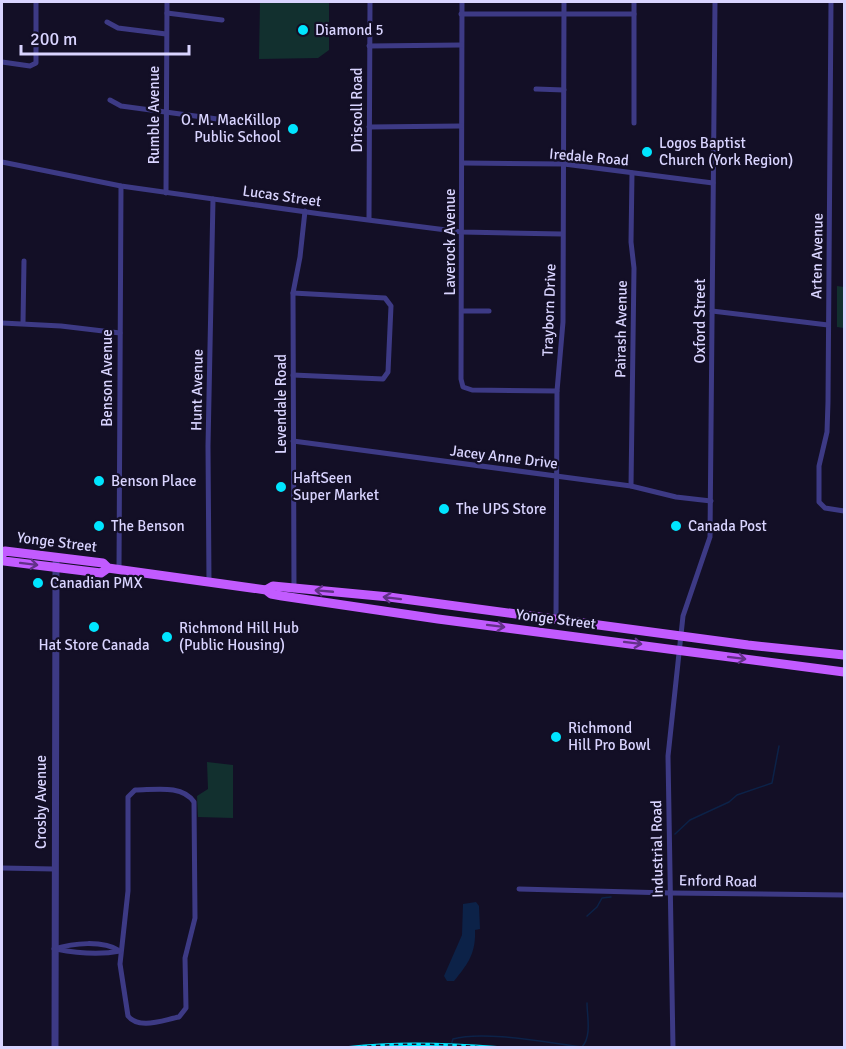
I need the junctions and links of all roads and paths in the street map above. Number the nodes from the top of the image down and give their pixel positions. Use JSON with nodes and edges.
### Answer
{"nodes":[{"id":1,"x":36,"y":2,"type":"edge"},
{"id":2,"x":167,"y":2,"type":"edge"},
{"id":3,"x":370,"y":2,"type":"edge"},
{"id":4,"x":462,"y":2,"type":"edge"},
{"id":5,"x":564,"y":2,"type":"edge"},
{"id":6,"x":634,"y":2,"type":"edge"},
{"id":7,"x":715,"y":2,"type":"edge"},
{"id":8,"x":831,"y":2,"type":"edge"},
{"id":9,"x":167,"y":13,"type":"junction"},
{"id":10,"x":461,"y":14,"type":"junction"},
{"id":11,"x":634,"y":14,"type":"junction"},
{"id":12,"x":565,"y":16,"type":"junction"},
{"id":13,"x":222,"y":20,"type":"dead end"},
{"id":14,"x":107,"y":22,"type":"dead end"},
{"id":15,"x":166,"y":34,"type":"junction"},
{"id":16,"x":461,"y":45,"type":"junction"},
{"id":17,"x":369,"y":46,"type":"junction"},
{"id":18,"x":2,"y":62,"type":"edge"},
{"id":19,"x":536,"y":89,"type":"dead end"},
{"id":20,"x":564,"y":90,"type":"junction"},
{"id":21,"x":110,"y":99,"type":"dead end"},
{"id":22,"x":166,"y":113,"type":"junction"},
{"id":23,"x":247,"y":123,"type":"dead end"},
{"id":24,"x":634,"y":123,"type":"dead end"},
{"id":25,"x":461,"y":126,"type":"junction"},
{"id":26,"x":369,"y":127,"type":"junction"},
{"id":27,"x":2,"y":162,"type":"edge"},
{"id":28,"x":463,"y":163,"type":"junction"},
{"id":29,"x":564,"y":164,"type":"junction"},
{"id":30,"x":632,"y":173,"type":"junction"},
{"id":31,"x":713,"y":183,"type":"junction"},
{"id":32,"x":121,"y":186,"type":"junction"},
{"id":33,"x":166,"y":193,"type":"junction"},
{"id":34,"x":213,"y":199,"type":"junction"},
{"id":35,"x":305,"y":212,"type":"junction"},
{"id":36,"x":369,"y":219,"type":"junction"},
{"id":37,"x":462,"y":232,"type":"junction"},
{"id":38,"x":562,"y":234,"type":"junction"},
{"id":39,"x":24,"y":261,"type":"dead end"},
{"id":40,"x":293,"y":293,"type":"junction"},
{"id":41,"x":462,"y":311,"type":"junction"},
{"id":42,"x":489,"y":311,"type":"dead end"},
{"id":43,"x":712,"y":311,"type":"junction"},
{"id":44,"x":2,"y":323,"type":"edge"},
{"id":45,"x":23,"y":323,"type":"junction"},
{"id":46,"x":828,"y":325,"type":"junction"},
{"id":47,"x":120,"y":333,"type":"junction"},
{"id":48,"x":293,"y":375,"type":"junction"},
{"id":49,"x":557,"y":391,"type":"junction"},
{"id":50,"x":293,"y":441,"type":"junction"},
{"id":51,"x":555,"y":476,"type":"junction"},
{"id":52,"x":631,"y":486,"type":"junction"},
{"id":53,"x":711,"y":501,"type":"junction"},
{"id":54,"x":844,"y":511,"type":"edge"},
{"id":55,"x":2,"y":554,"type":"edge"},
{"id":56,"x":2,"y":558,"type":"edge"},
{"id":57,"x":56,"y":562,"type":"junction"},
{"id":58,"x":119,"y":570,"type":"junction"},
{"id":59,"x":209,"y":581,"type":"junction"},
{"id":60,"x":294,"y":593,"type":"junction"},
{"id":61,"x":556,"y":620,"type":"junction"},
{"id":62,"x":680,"y":635,"type":"junction"},
{"id":63,"x":679,"y":650,"type":"junction"},
{"id":64,"x":844,"y":655,"type":"edge"},
{"id":65,"x":844,"y":672,"type":"edge"},
{"id":66,"x":2,"y":868,"type":"edge"},
{"id":67,"x":54,"y":869,"type":"junction"},
{"id":68,"x":519,"y":889,"type":"dead end"},
{"id":69,"x":670,"y":893,"type":"junction"},
{"id":70,"x":844,"y":895,"type":"edge"},
{"id":71,"x":89,"y":945,"type":"junction"},
{"id":72,"x":54,"y":949,"type":"junction"},
{"id":73,"x":120,"y":951,"type":"junction"},
{"id":74,"x":90,"y":952,"type":"junction"},
{"id":75,"x":55,"y":1047,"type":"edge"},
{"id":76,"x":672,"y":1047,"type":"edge"}],
"edges":[{"from":1,"to":18,"type":"street"},
{"from":2,"to":9,"type":"street","name":"Rumble Avenue"},
{"from":3,"to":17,"type":"street","name":"Driscoll Road"},
{"from":4,"to":10,"type":"street","name":"Laverock Avenue"},
{"from":5,"to":12,"type":"street","name":"Trayborn Drive"},
{"from":6,"to":11,"type":"street"},
{"from":7,"to":31,"type":"street","name":"Oxford Street"},
{"from":8,"to":46,"type":"street","name":"Arten Avenue"},
{"from":9,"to":13,"type":"street"},
{"from":9,"to":15,"type":"street","name":"Rumble Avenue"},
{"from":10,"to":12,"type":"street"},
{"from":10,"to":16,"type":"street","name":"Laverock Avenue"},
{"from":11,"to":12,"type":"street"},
{"from":11,"to":24,"type":"street"},
{"from":12,"to":20,"type":"street","name":"Trayborn Drive"},
{"from":14,"to":15,"type":"street"},
{"from":15,"to":22,"type":"street","name":"Rumble Avenue"},
{"from":16,"to":17,"type":"street"},
{"from":16,"to":25,"type":"street","name":"Laverock Avenue"},
{"from":17,"to":26,"type":"street","name":"Driscoll Road"},
{"from":19,"to":20,"type":"street"},
{"from":20,"to":29,"type":"street","name":"Trayborn Drive"},
{"from":21,"to":22,"type":"street"},
{"from":22,"to":23,"type":"street"},
{"from":22,"to":33,"type":"street","name":"Rumble Avenue"},
{"from":25,"to":26,"type":"street"},
{"from":25,"to":28,"type":"street","name":"Laverock Avenue"},
{"from":26,"to":36,"type":"street","name":"Driscoll Road"},
{"from":27,"to":32,"type":"street","name":"Lucas Street"},
{"from":28,"to":29,"type":"street","name":"Iredale Road"},
{"from":28,"to":37,"type":"street","name":"Laverock Avenue"},
{"from":29,"to":30,"type":"street","name":"Iredale Road"},
{"from":29,"to":38,"type":"street","name":"Trayborn Drive"},
{"from":30,"to":31,"type":"street","name":"Iredale Road"},
{"from":30,"to":52,"type":"street","name":"Pairash Avenue"},
{"from":31,"to":43,"type":"street","name":"Oxford Street"},
{"from":32,"to":33,"type":"street","name":"Lucas Street"},
{"from":32,"to":47,"type":"street","name":"Benson Avenue"},
{"from":33,"to":34,"type":"street","name":"Lucas Street"},
{"from":34,"to":35,"type":"street","name":"Lucas Street"},
{"from":34,"to":59,"type":"street","name":"Hunt Avenue"},
{"from":35,"to":36,"type":"street","name":"Lucas Street"},
{"from":35,"to":40,"type":"street","name":"Levendale Road"},
{"from":36,"to":37,"type":"street","name":"Lucas Street"},
{"from":37,"to":38,"type":"street","name":"Lucas Street"},
{"from":37,"to":41,"type":"street","name":"Laverock Avenue"},
{"from":38,"to":49,"type":"street","name":"Trayborn Drive"},
{"from":39,"to":45,"type":"street"},
{"from":40,"to":48,"type":"street","name":"Levendale Road"},
{"from":40,"to":48,"type":"street"},
{"from":41,"to":42,"type":"street"},
{"from":41,"to":49,"type":"street","name":"Laverock Avenue"},
{"from":43,"to":46,"type":"street"},
{"from":43,"to":53,"type":"street","name":"Oxford Street"},
{"from":44,"to":45,"type":"street"},
{"from":45,"to":47,"type":"street"},
{"from":46,"to":54,"type":"street","name":"Arten Avenue"},
{"from":47,"to":58,"type":"street","name":"Benson Avenue"},
{"from":48,"to":50,"type":"street","name":"Levendale Road"},
{"from":49,"to":51,"type":"street","name":"Trayborn Drive"},
{"from":50,"to":51,"type":"street","name":"Jacey Anne Drive"},
{"from":50,"to":60,"type":"street","name":"Levendale Road"},
{"from":51,"to":52,"type":"street","name":"Jacey Anne Drive"},
{"from":51,"to":61,"type":"street","name":"Trayborn Drive"},
{"from":52,"to":53,"type":"street","name":"Jacey Anne Drive"},
{"from":53,"to":62,"type":"street","name":"Oxford Street"},
{"from":55,"to":57,"type":"main road","name":"Yonge Street"},
{"from":56,"to":57,"type":"main road","name":"Yonge Street","one_way":true},
{"from":57,"to":58,"type":"main road","name":"Yonge Street"},
{"from":57,"to":67,"type":"street","name":"Crosby Avenue"},
{"from":58,"to":59,"type":"main road","name":"Yonge Street"},
{"from":59,"to":60,"type":"main road","name":"Yonge Street"},
{"from":61,"to":60,"type":"main road","name":"Yonge Street","one_way":true},
{"from":60,"to":63,"type":"main road","name":"Yonge Street","one_way":true},
{"from":61,"to":62,"type":"main road","name":"Yonge Street"},
{"from":62,"to":63,"type":"street","name":"Industrial Road"},
{"from":62,"to":64,"type":"main road","name":"Yonge Street"},
{"from":63,"to":65,"type":"main road","name":"Yonge Street","one_way":true},
{"from":63,"to":69,"type":"street","name":"Industrial Road"},
{"from":66,"to":67,"type":"street"},
{"from":67,"to":72,"type":"street","name":"Crosby Avenue"},
{"from":68,"to":69,"type":"street","name":"Enford Road"},
{"from":69,"to":70,"type":"street","name":"Enford Road"},
{"from":69,"to":76,"type":"street","name":"Industrial Road"},
{"from":71,"to":72,"type":"street"},
{"from":71,"to":73,"type":"street"},
{"from":71,"to":74,"type":"street"},
{"from":72,"to":74,"type":"street"},
{"from":72,"to":75,"type":"street","name":"Crosby Avenue"},
{"from":73,"to":73,"type":"street"},
{"from":73,"to":74,"type":"street"}]}
